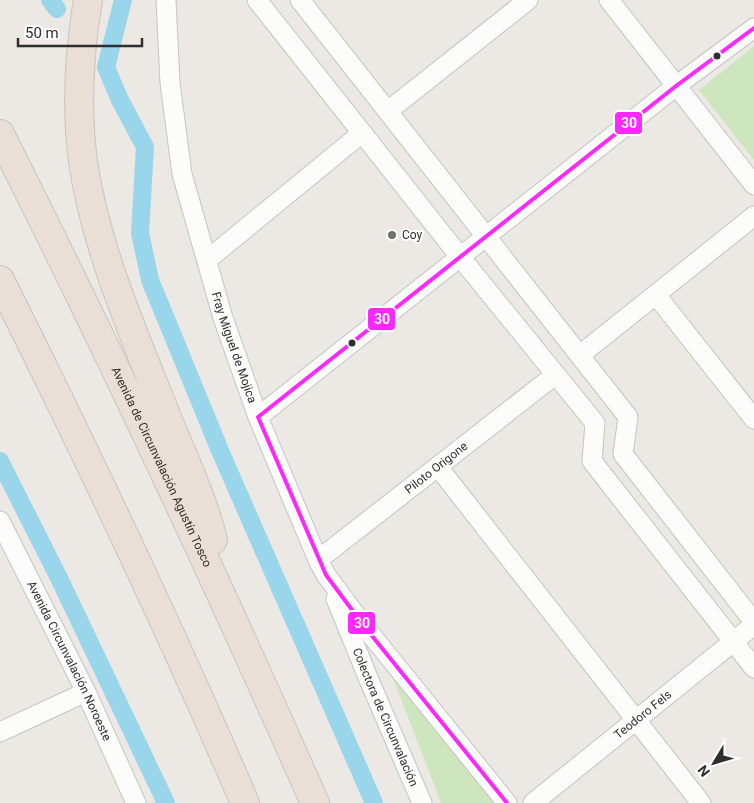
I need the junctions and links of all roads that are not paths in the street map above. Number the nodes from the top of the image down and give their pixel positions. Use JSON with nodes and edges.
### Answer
{"nodes":[{"id":1,"x":88,"y":0,"type":"edge"},
{"id":2,"x":166,"y":0,"type":"edge"},
{"id":3,"x":257,"y":0,"type":"edge"},
{"id":4,"x":300,"y":0,"type":"edge"},
{"id":5,"x":528,"y":0,"type":"edge"},
{"id":6,"x":609,"y":0,"type":"edge"},
{"id":7,"x":754,"y":29,"type":"edge"},
{"id":8,"x":676,"y":86,"type":"junction"},
{"id":9,"x":388,"y":111,"type":"junction"},
{"id":10,"x":362,"y":132,"type":"junction"},
{"id":11,"x":0,"y":134,"type":"edge"},
{"id":12,"x":754,"y":184,"type":"edge"},
{"id":13,"x":754,"y":216,"type":"edge"},
{"id":14,"x":486,"y":237,"type":"junction"},
{"id":15,"x":461,"y":258,"type":"junction"},
{"id":16,"x":207,"y":260,"type":"junction"},
{"id":17,"x":0,"y":280,"type":"edge"},
{"id":18,"x":656,"y":295,"type":"junction"},
{"id":19,"x":0,"y":319,"type":"edge"},
{"id":20,"x":580,"y":355,"type":"junction"},
{"id":21,"x":555,"y":375,"type":"junction"},
{"id":22,"x":258,"y":417,"type":"junction"},
{"id":23,"x":754,"y":419,"type":"edge"},
{"id":24,"x":438,"y":467,"type":"junction"},
{"id":25,"x":0,"y":520,"type":"edge"},
{"id":26,"x":322,"y":568,"type":"junction"},
{"id":27,"x":234,"y":622,"type":"junction"},
{"id":28,"x":754,"y":624,"type":"edge"},
{"id":29,"x":734,"y":642,"type":"junction"},
{"id":30,"x":754,"y":668,"type":"edge"},
{"id":31,"x":402,"y":670,"type":"junction"},
{"id":32,"x":368,"y":680,"type":"junction"},
{"id":33,"x":86,"y":692,"type":"junction"},
{"id":34,"x":636,"y":720,"type":"junction"},
{"id":35,"x":0,"y":732,"type":"edge"},
{"id":36,"x":217,"y":739,"type":"junction"},
{"id":37,"x":136,"y":803,"type":"edge"},
{"id":38,"x":245,"y":803,"type":"edge"},
{"id":39,"x":315,"y":803,"type":"edge"},
{"id":40,"x":422,"y":803,"type":"edge"},
{"id":41,"x":508,"y":803,"type":"edge"},
{"id":42,"x":533,"y":803,"type":"edge"},
{"id":43,"x":701,"y":803,"type":"edge"}],
"edges":[{"from":1,"to":27,"type":"highway"},
{"from":2,"to":16,"type":"street","name":"Fray Miguel de Mojica"},
{"from":3,"to":10,"type":"street"},
{"from":4,"to":9,"type":"street"},
{"from":5,"to":9,"type":"street"},
{"from":6,"to":8,"type":"street"},
{"from":7,"to":8,"type":"street"},
{"from":8,"to":12,"type":"street"},
{"from":8,"to":14,"type":"street"},
{"from":9,"to":14,"type":"street"},
{"from":10,"to":15,"type":"street"},
{"from":10,"to":16,"type":"street"},
{"from":11,"to":27,"type":"highway","name":"Avenida de Circunvalación Agustín Tosco"},
{"from":13,"to":18,"type":"street"},
{"from":14,"to":15,"type":"street"},
{"from":14,"to":20,"type":"street"},
{"from":15,"to":21,"type":"street"},
{"from":15,"to":22,"type":"street"},
{"from":16,"to":22,"type":"street","name":"Fray Miguel de Mojica"},
{"from":17,"to":36,"type":"highway"},
{"from":18,"to":20,"type":"street"},
{"from":18,"to":23,"type":"street"},
{"from":19,"to":36,"type":"highway"},
{"from":20,"to":28,"type":"street"},
{"from":21,"to":24,"type":"street","name":"Piloto Origone"},
{"from":21,"to":29,"type":"street"},
{"from":22,"to":26,"type":"street","name":"Fray Miguel de Mojica"},
{"from":24,"to":26,"type":"street","name":"Piloto Origone"},
{"from":24,"to":34,"type":"street"},
{"from":25,"to":33,"type":"street","name":"Avenida Circunvalación Noroeste"},
{"from":26,"to":31,"type":"street","name":"Fray Miguel de Mojica"},
{"from":26,"to":32,"type":"street","name":"Colectora de Circunvalación"},
{"from":27,"to":39,"type":"highway","name":"Avenida de Circunvalación Agustín Tosco"},
{"from":28,"to":29,"type":"street","name":"Teodoro Fels"},
{"from":29,"to":30,"type":"street"},
{"from":29,"to":34,"type":"street","name":"Teodoro Fels"},
{"from":31,"to":32,"type":"street"},
{"from":31,"to":41,"type":"street","name":"Fray Miguel de Mojica"},
{"from":32,"to":40,"type":"street","name":"Colectora de Circunvalación"},
{"from":33,"to":35,"type":"street"},
{"from":33,"to":37,"type":"street","name":"Avenida Circunvalación Noroeste"},
{"from":34,"to":42,"type":"street","name":"Teodoro Fels"},
{"from":34,"to":43,"type":"street"},
{"from":36,"to":38,"type":"highway"}]}
